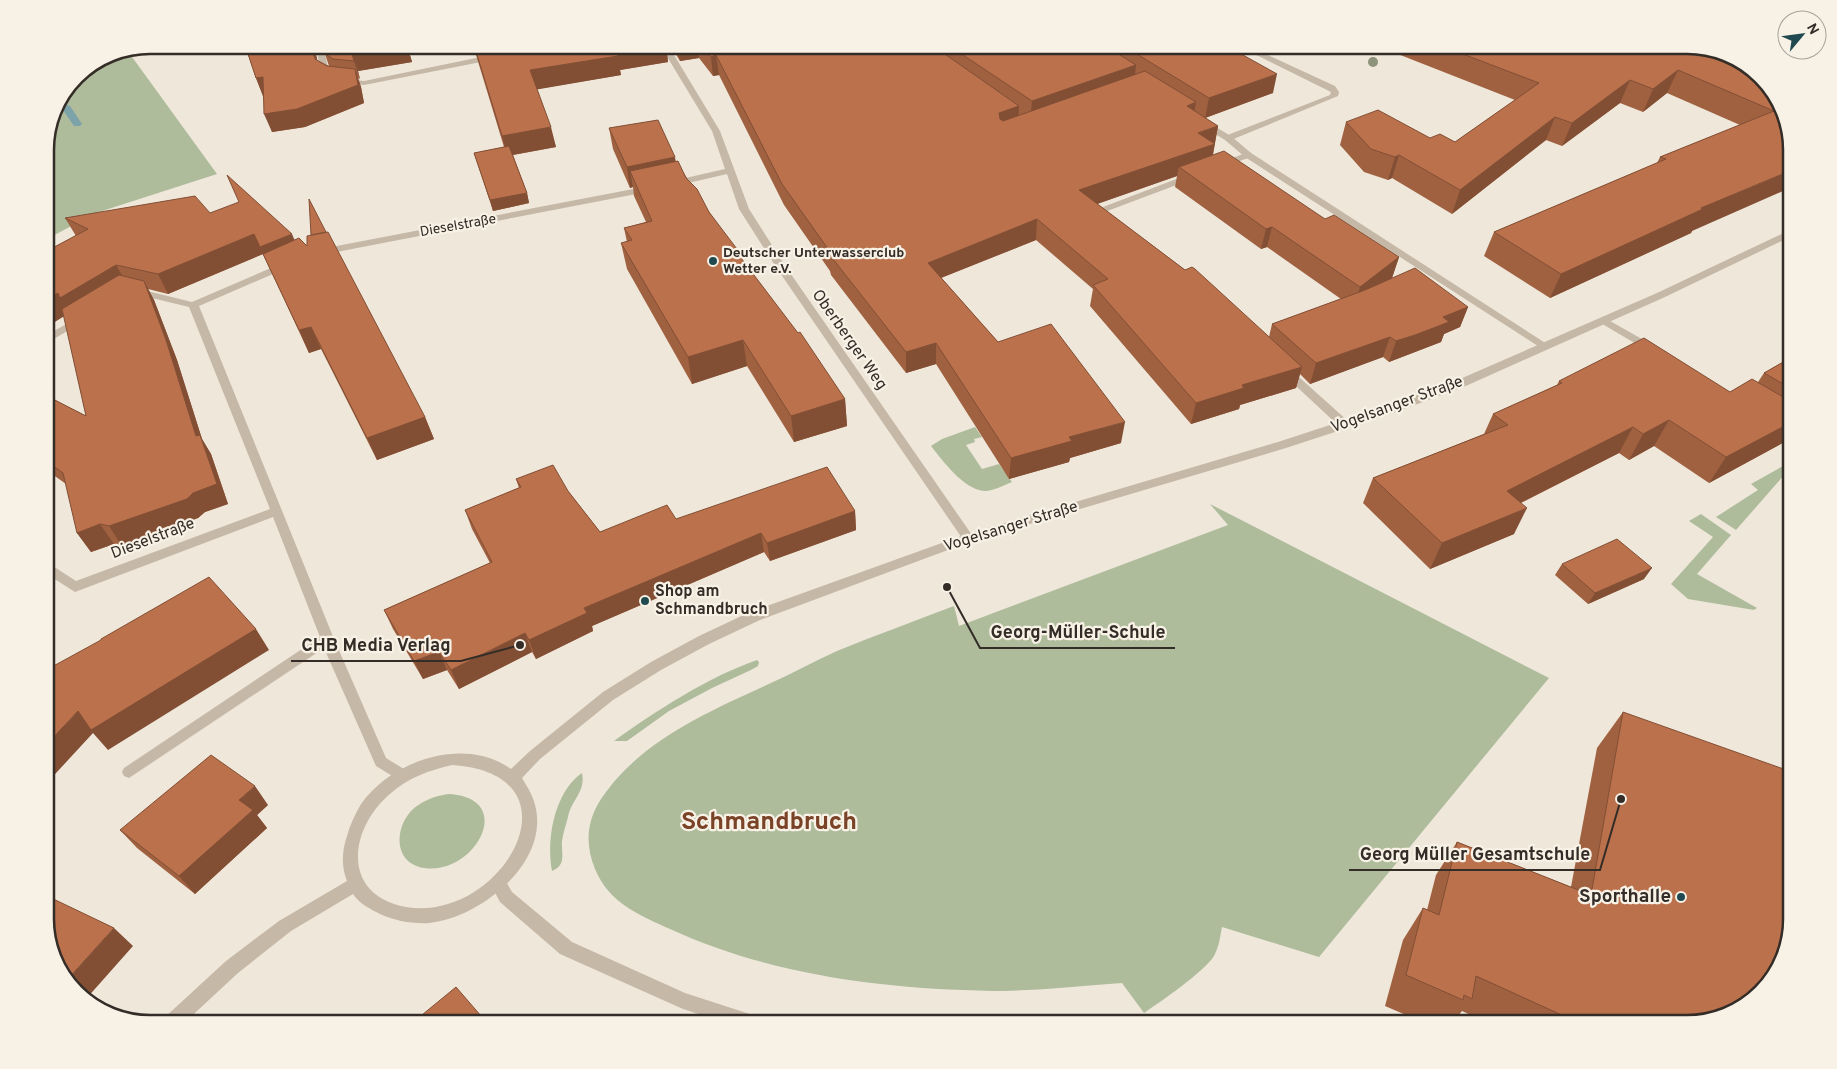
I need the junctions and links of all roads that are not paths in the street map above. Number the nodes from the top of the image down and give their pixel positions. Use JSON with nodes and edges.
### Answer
{"nodes":[{"id":1,"x":321,"y":54,"type":"edge"},
{"id":2,"x":495,"y":54,"type":"edge"},
{"id":3,"x":669,"y":54,"type":"edge"},
{"id":4,"x":1259,"y":54,"type":"edge"},
{"id":5,"x":1195,"y":117,"type":"edge"},
{"id":6,"x":1228,"y":138,"type":"junction"},
{"id":7,"x":1248,"y":155,"type":"junction"},
{"id":8,"x":730,"y":171,"type":"junction"},
{"id":9,"x":1110,"y":223,"type":"edge"},
{"id":10,"x":1783,"y":236,"type":"edge"},
{"id":11,"x":310,"y":254,"type":"edge"},
{"id":12,"x":293,"y":262,"type":"edge"},
{"id":13,"x":128,"y":289,"type":"edge"},
{"id":14,"x":193,"y":305,"type":"junction"},
{"id":15,"x":87,"y":315,"type":"edge"},
{"id":16,"x":1603,"y":320,"type":"junction"},
{"id":17,"x":54,"y":336,"type":"edge"},
{"id":18,"x":1545,"y":346,"type":"junction"},
{"id":19,"x":1663,"y":356,"type":"edge"},
{"id":20,"x":1282,"y":366,"type":"edge"},
{"id":21,"x":1345,"y":424,"type":"junction"},
{"id":22,"x":277,"y":511,"type":"junction"},
{"id":23,"x":968,"y":538,"type":"junction"},
{"id":24,"x":54,"y":572,"type":"edge"},
{"id":25,"x":327,"y":639,"type":"junction"},
{"id":26,"x":129,"y":772,"type":"dead end"},
{"id":27,"x":402,"y":776,"type":"junction"},
{"id":28,"x":512,"y":777,"type":"junction"},
{"id":29,"x":498,"y":882,"type":"junction"},
{"id":30,"x":356,"y":884,"type":"junction"},
{"id":31,"x":180,"y":1015,"type":"edge"},
{"id":32,"x":727,"y":1015,"type":"edge"}],
"edges":[{"from":1,"to":2,"type":"street"},
{"from":3,"to":8,"type":"street","name":"Oberberger Weg"},
{"from":4,"to":6,"type":"street"},
{"from":5,"to":6,"type":"street"},
{"from":6,"to":7,"type":"street"},
{"from":7,"to":9,"type":"street"},
{"from":7,"to":18,"type":"street"},
{"from":8,"to":11,"type":"street","name":"Dieselstraße"},
{"from":8,"to":23,"type":"street","name":"Oberberger Weg"},
{"from":10,"to":16,"type":"street","name":"Vogelsanger Straße"},
{"from":12,"to":14,"type":"street"},
{"from":13,"to":14,"type":"street"},
{"from":14,"to":22,"type":"street"},
{"from":15,"to":17,"type":"street"},
{"from":16,"to":18,"type":"street","name":"Vogelsanger Straße"},
{"from":16,"to":19,"type":"street"},
{"from":18,"to":21,"type":"street","name":"Vogelsanger Straße"},
{"from":20,"to":21,"type":"street"},
{"from":21,"to":23,"type":"street","name":"Vogelsanger Straße"},
{"from":22,"to":24,"type":"street","name":"Dieselstraße"},
{"from":22,"to":25,"type":"street"},
{"from":23,"to":28,"type":"street","name":"Vogelsanger Straße"},
{"from":25,"to":26,"type":"street"},
{"from":25,"to":27,"type":"street"},
{"from":27,"to":28,"type":"street"},
{"from":27,"to":30,"type":"street"},
{"from":28,"to":29,"type":"street"},
{"from":29,"to":30,"type":"street"},
{"from":29,"to":32,"type":"street"},
{"from":30,"to":31,"type":"street"}]}
